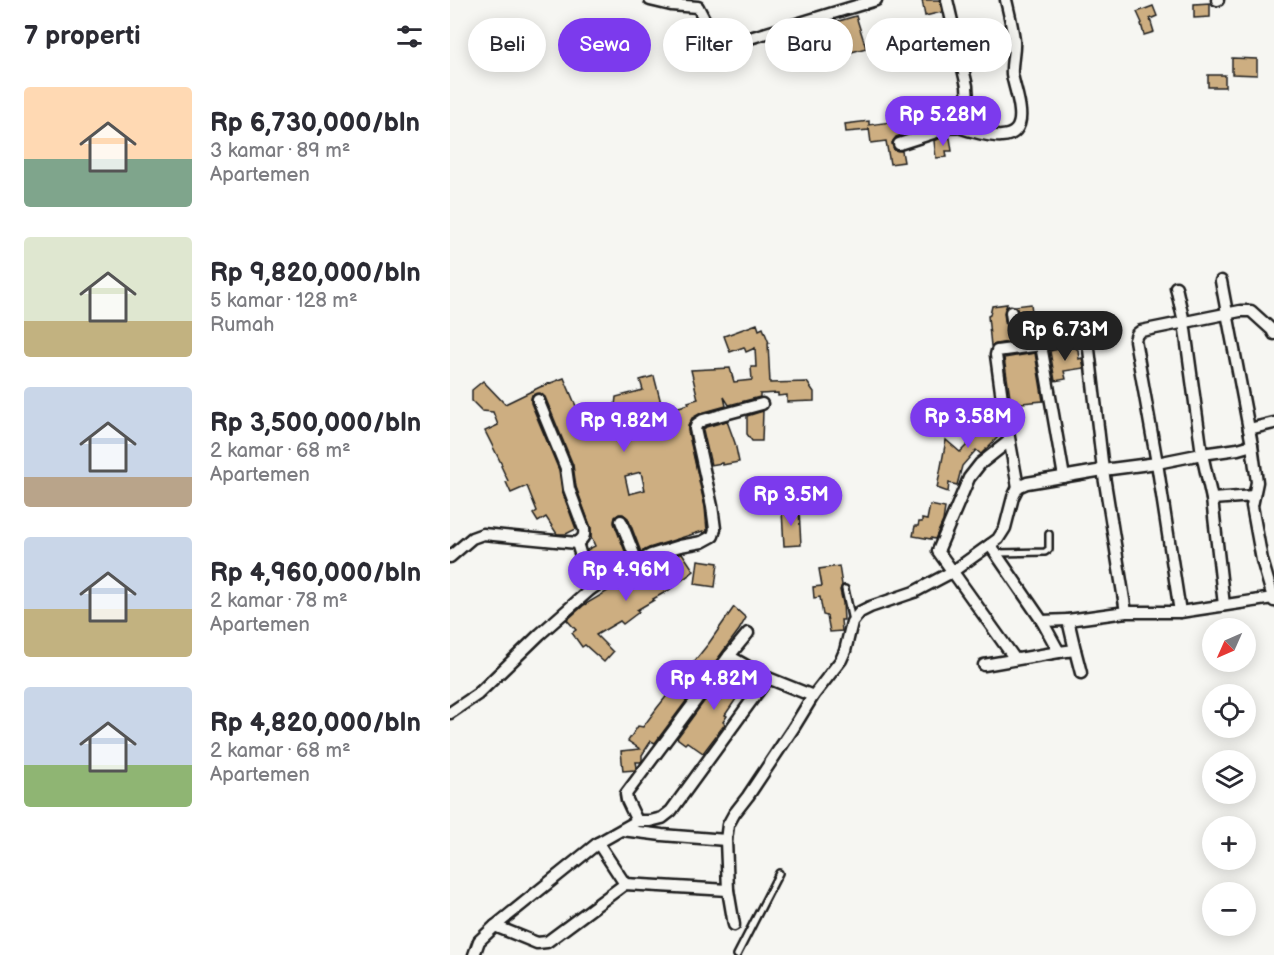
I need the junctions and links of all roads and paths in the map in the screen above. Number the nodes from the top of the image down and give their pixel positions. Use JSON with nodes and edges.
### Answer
{"nodes":[{"id":1,"x":650,"y":0,"type":"edge"},
{"id":2,"x":876,"y":0,"type":"edge"},
{"id":3,"x":947,"y":0,"type":"edge"},
{"id":4,"x":1005,"y":0,"type":"edge"},
{"id":5,"x":698,"y":4,"type":"edge"},
{"id":6,"x":955,"y":126,"type":"junction"},
{"id":7,"x":899,"y":144,"type":"dead end"},
{"id":8,"x":1221,"y":281,"type":"dead end"},
{"id":9,"x":1176,"y":287,"type":"dead end"},
{"id":10,"x":1011,"y":312,"type":"dead end"},
{"id":11,"x":1228,"y":314,"type":"junction"},
{"id":12,"x":1184,"y":322,"type":"junction"},
{"id":13,"x":1274,"y":334,"type":"edge"},
{"id":14,"x":1041,"y":345,"type":"junction"},
{"id":15,"x":1016,"y":347,"type":"junction"},
{"id":16,"x":538,"y":400,"type":"dead end"},
{"id":17,"x":762,"y":404,"type":"dead end"},
{"id":18,"x":1274,"y":423,"type":"edge"},
{"id":19,"x":1249,"y":429,"type":"junction"},
{"id":20,"x":1009,"y":441,"type":"junction"},
{"id":21,"x":1252,"y":445,"type":"junction"},
{"id":22,"x":1202,"y":454,"type":"junction"},
{"id":23,"x":1157,"y":464,"type":"junction"},
{"id":24,"x":1103,"y":470,"type":"junction"},
{"id":25,"x":1064,"y":477,"type":"junction"},
{"id":26,"x":1018,"y":488,"type":"junction"},
{"id":27,"x":1254,"y":496,"type":"junction"},
{"id":28,"x":1212,"y":499,"type":"junction"},
{"id":29,"x":621,"y":521,"type":"dead end"},
{"id":30,"x":1050,"y":534,"type":"dead end"},
{"id":31,"x":577,"y":543,"type":"junction"},
{"id":32,"x":992,"y":549,"type":"junction"},
{"id":33,"x":450,"y":558,"type":"edge"},
{"id":34,"x":637,"y":562,"type":"junction"},
{"id":35,"x":952,"y":572,"type":"junction"},
{"id":36,"x":591,"y":589,"type":"junction"},
{"id":37,"x":845,"y":589,"type":"dead end"},
{"id":38,"x":1274,"y":600,"type":"edge"},
{"id":39,"x":1224,"y":605,"type":"junction"},
{"id":40,"x":1126,"y":612,"type":"junction"},
{"id":41,"x":1180,"y":612,"type":"junction"},
{"id":42,"x":1068,"y":620,"type":"junction"},
{"id":43,"x":1042,"y":621,"type":"junction"},
{"id":44,"x":852,"y":622,"type":"junction"},
{"id":45,"x":748,"y":633,"type":"dead end"},
{"id":46,"x":1075,"y":650,"type":"junction"},
{"id":47,"x":1059,"y":652,"type":"junction"},
{"id":48,"x":729,"y":656,"type":"junction"},
{"id":49,"x":1015,"y":659,"type":"junction"},
{"id":50,"x":984,"y":665,"type":"dead end"},
{"id":51,"x":1081,"y":673,"type":"dead end"},
{"id":52,"x":768,"y":678,"type":"junction"},
{"id":53,"x":813,"y":696,"type":"junction"},
{"id":54,"x":450,"y":713,"type":"edge"},
{"id":55,"x":637,"y":820,"type":"junction"},
{"id":56,"x":622,"y":830,"type":"junction"},
{"id":57,"x":726,"y":840,"type":"junction"},
{"id":58,"x":598,"y":843,"type":"junction"},
{"id":59,"x":779,"y":873,"type":"dead end"},
{"id":60,"x":624,"y":884,"type":"junction"},
{"id":61,"x":728,"y":890,"type":"junction"},
{"id":62,"x":734,"y":925,"type":"dead end"},
{"id":63,"x":495,"y":926,"type":"junction"},
{"id":64,"x":474,"y":955,"type":"edge"},
{"id":65,"x":737,"y":955,"type":"edge"}],
"edges":[{"from":1,"to":5,"type":"street"},
{"from":2,"to":5,"type":"street"},
{"from":3,"to":6,"type":"street"},
{"from":4,"to":6,"type":"street"},
{"from":6,"to":7,"type":"street"},
{"from":8,"to":11,"type":"street"},
{"from":9,"to":12,"type":"street"},
{"from":10,"to":15,"type":"street"},
{"from":11,"to":12,"type":"street"},
{"from":11,"to":13,"type":"street"},
{"from":11,"to":19,"type":"street"},
{"from":12,"to":22,"type":"street"},
{"from":12,"to":23,"type":"street"},
{"from":14,"to":15,"type":"street"},
{"from":14,"to":24,"type":"street"},
{"from":14,"to":25,"type":"street"},
{"from":15,"to":20,"type":"street"},
{"from":16,"to":31,"type":"street"},
{"from":17,"to":34,"type":"street"},
{"from":18,"to":19,"type":"street"},
{"from":19,"to":21,"type":"street"},
{"from":20,"to":26,"type":"street"},
{"from":20,"to":35,"type":"street"},
{"from":21,"to":22,"type":"street"},
{"from":21,"to":27,"type":"street"},
{"from":22,"to":23,"type":"street"},
{"from":22,"to":28,"type":"street"},
{"from":23,"to":24,"type":"street"},
{"from":23,"to":41,"type":"street"},
{"from":24,"to":25,"type":"street"},
{"from":24,"to":40,"type":"street"},
{"from":25,"to":26,"type":"street"},
{"from":26,"to":32,"type":"street"},
{"from":27,"to":28,"type":"street"},
{"from":27,"to":38,"type":"street"},
{"from":28,"to":39,"type":"street"},
{"from":29,"to":34,"type":"street"},
{"from":30,"to":32,"type":"lane"},
{"from":31,"to":33,"type":"street"},
{"from":31,"to":36,"type":"street"},
{"from":32,"to":35,"type":"street"},
{"from":32,"to":43,"type":"street"},
{"from":34,"to":36,"type":"street"},
{"from":35,"to":44,"type":"street"},
{"from":35,"to":49,"type":"street"},
{"from":36,"to":54,"type":"street"},
{"from":37,"to":44,"type":"lane"},
{"from":38,"to":39,"type":"street"},
{"from":39,"to":41,"type":"street"},
{"from":40,"to":41,"type":"street"},
{"from":40,"to":42,"type":"street"},
{"from":42,"to":43,"type":"street"},
{"from":42,"to":46,"type":"street"},
{"from":43,"to":47,"type":"street"},
{"from":44,"to":53,"type":"street"},
{"from":45,"to":48,"type":"street"},
{"from":46,"to":47,"type":"street"},
{"from":46,"to":51,"type":"street"},
{"from":47,"to":49,"type":"street"},
{"from":48,"to":52,"type":"street"},
{"from":48,"to":55,"type":"street"},
{"from":49,"to":50,"type":"street"},
{"from":52,"to":53,"type":"street"},
{"from":52,"to":55,"type":"street"},
{"from":53,"to":57,"type":"street"},
{"from":55,"to":56,"type":"street"},
{"from":56,"to":57,"type":"street"},
{"from":56,"to":58,"type":"street"},
{"from":57,"to":61,"type":"street"},
{"from":58,"to":60,"type":"street"},
{"from":58,"to":63,"type":"street"},
{"from":59,"to":65,"type":"lane"},
{"from":60,"to":61,"type":"street"},
{"from":60,"to":63,"type":"street"},
{"from":61,"to":62,"type":"street"},
{"from":63,"to":64,"type":"street"}]}
